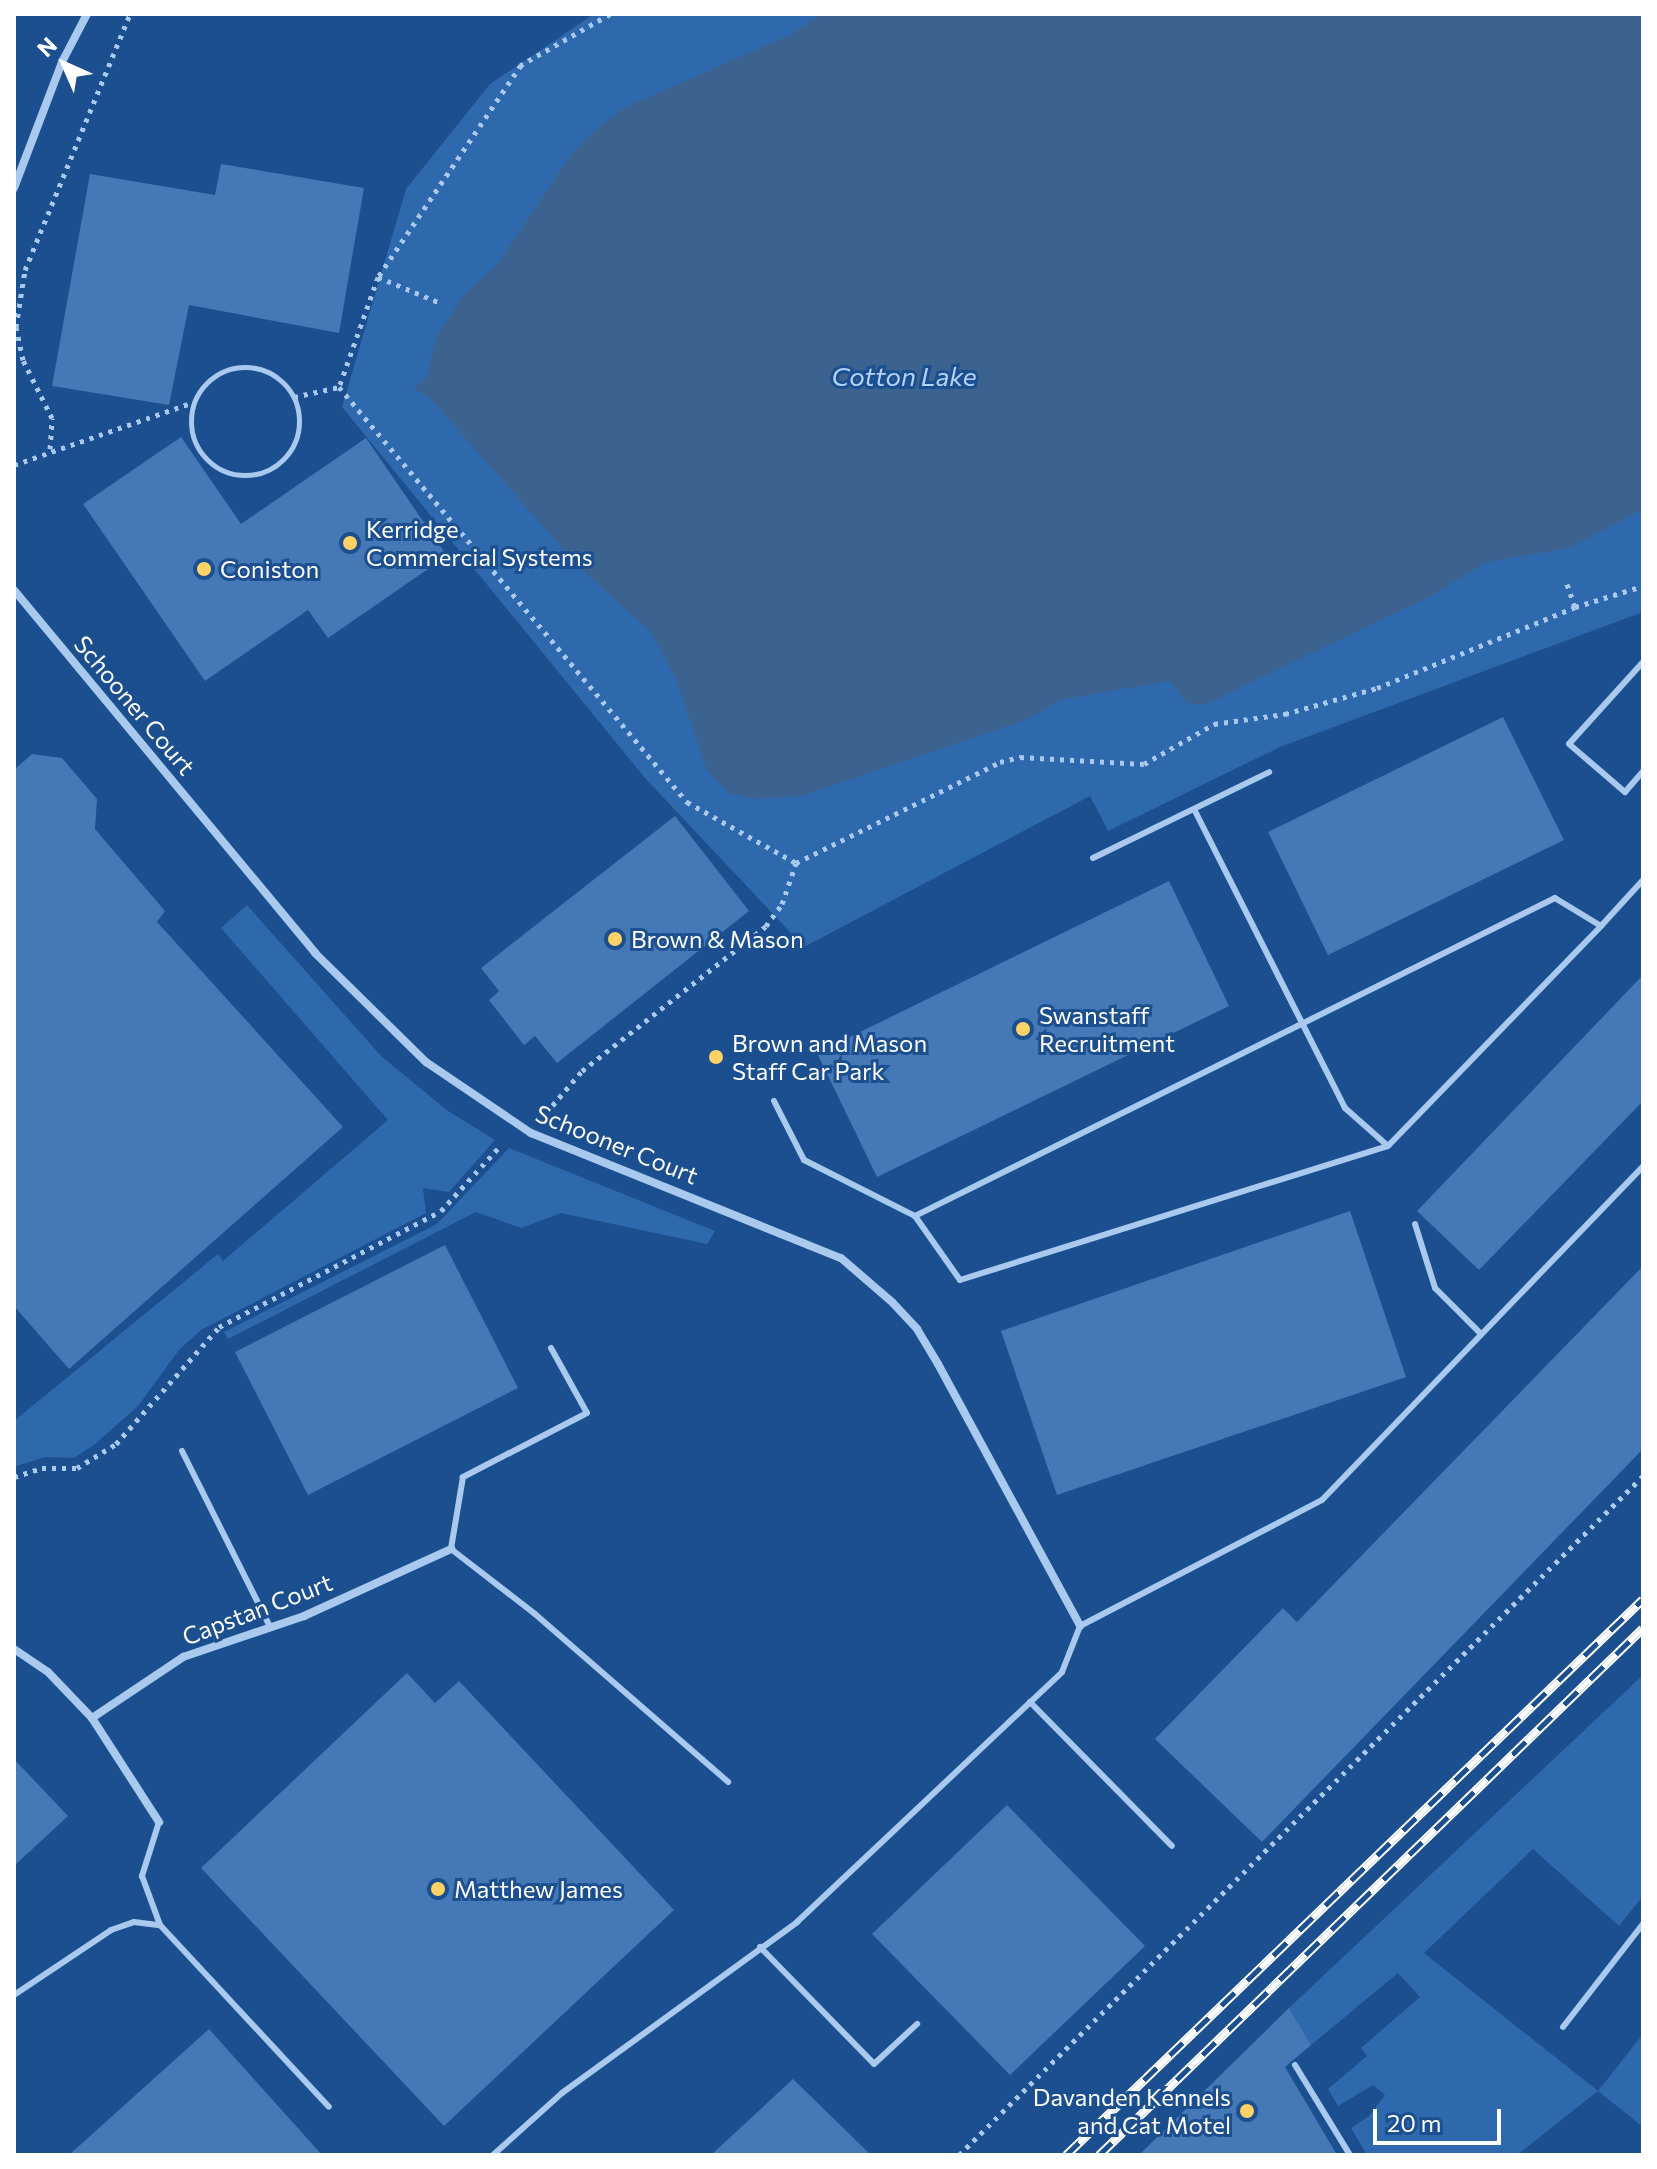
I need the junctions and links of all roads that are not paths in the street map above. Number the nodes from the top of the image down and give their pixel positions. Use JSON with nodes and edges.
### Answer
{"nodes":[{"id":1,"x":87,"y":14,"type":"edge"},
{"id":2,"x":14,"y":188,"type":"edge"},
{"id":3,"x":14,"y":590,"type":"edge"},
{"id":4,"x":1643,"y":662,"type":"edge"},
{"id":5,"x":1643,"y":771,"type":"edge"},
{"id":6,"x":1269,"y":772,"type":"dead end"},
{"id":7,"x":1195,"y":811,"type":"junction"},
{"id":8,"x":1093,"y":858,"type":"dead end"},
{"id":9,"x":1643,"y":880,"type":"edge"},
{"id":10,"x":1601,"y":926,"type":"junction"},
{"id":11,"x":1302,"y":1021,"type":"junction"},
{"id":12,"x":774,"y":1101,"type":"dead end"},
{"id":13,"x":1388,"y":1146,"type":"junction"},
{"id":14,"x":1643,"y":1166,"type":"edge"},
{"id":15,"x":915,"y":1216,"type":"junction"},
{"id":16,"x":1415,"y":1224,"type":"dead end"},
{"id":17,"x":1481,"y":1334,"type":"junction"},
{"id":18,"x":551,"y":1348,"type":"dead end"},
{"id":19,"x":182,"y":1451,"type":"dead end"},
{"id":20,"x":451,"y":1549,"type":"junction"},
{"id":21,"x":1080,"y":1626,"type":"junction"},
{"id":22,"x":270,"y":1627,"type":"junction"},
{"id":23,"x":14,"y":1649,"type":"edge"},
{"id":24,"x":1030,"y":1702,"type":"junction"},
{"id":25,"x":92,"y":1718,"type":"junction"},
{"id":26,"x":728,"y":1782,"type":"dead end"},
{"id":27,"x":159,"y":1822,"type":"joint"},
{"id":28,"x":1172,"y":1846,"type":"dead end"},
{"id":29,"x":1643,"y":1924,"type":"edge"},
{"id":30,"x":160,"y":1925,"type":"junction"},
{"id":31,"x":760,"y":1947,"type":"junction"},
{"id":32,"x":14,"y":1995,"type":"edge"},
{"id":33,"x":917,"y":2024,"type":"dead end"},
{"id":34,"x":1563,"y":2027,"type":"dead end"},
{"id":35,"x":1295,"y":2065,"type":"dead end"},
{"id":36,"x":329,"y":2107,"type":"dead end"},
{"id":37,"x":493,"y":2155,"type":"edge"},
{"id":38,"x":1350,"y":2155,"type":"edge"}],
"edges":[{"from":1,"to":2,"type":"street"},
{"from":3,"to":21,"type":"street","name":"Schooner Court"},
{"from":4,"to":5,"type":"lane"},
{"from":6,"to":7,"type":"lane"},
{"from":7,"to":8,"type":"lane"},
{"from":7,"to":11,"type":"lane"},
{"from":9,"to":10,"type":"lane"},
{"from":10,"to":11,"type":"lane"},
{"from":10,"to":13,"type":"lane"},
{"from":11,"to":13,"type":"lane"},
{"from":11,"to":15,"type":"lane"},
{"from":12,"to":15,"type":"lane"},
{"from":13,"to":15,"type":"lane"},
{"from":14,"to":17,"type":"lane"},
{"from":16,"to":17,"type":"lane"},
{"from":17,"to":21,"type":"lane"},
{"from":18,"to":20,"type":"lane"},
{"from":19,"to":22,"type":"lane"},
{"from":20,"to":22,"type":"street","name":"Capstan Court"},
{"from":20,"to":26,"type":"lane"},
{"from":21,"to":24,"type":"lane"},
{"from":22,"to":25,"type":"street","name":"Capstan Court"},
{"from":23,"to":25,"type":"street"},
{"from":24,"to":28,"type":"lane"},
{"from":24,"to":31,"type":"lane"},
{"from":25,"to":27,"type":"street"},
{"from":27,"to":30,"type":"lane"},
{"from":29,"to":34,"type":"lane"},
{"from":30,"to":32,"type":"lane"},
{"from":30,"to":36,"type":"lane"},
{"from":31,"to":33,"type":"lane"},
{"from":31,"to":37,"type":"lane"},
{"from":35,"to":38,"type":"lane"}]}
